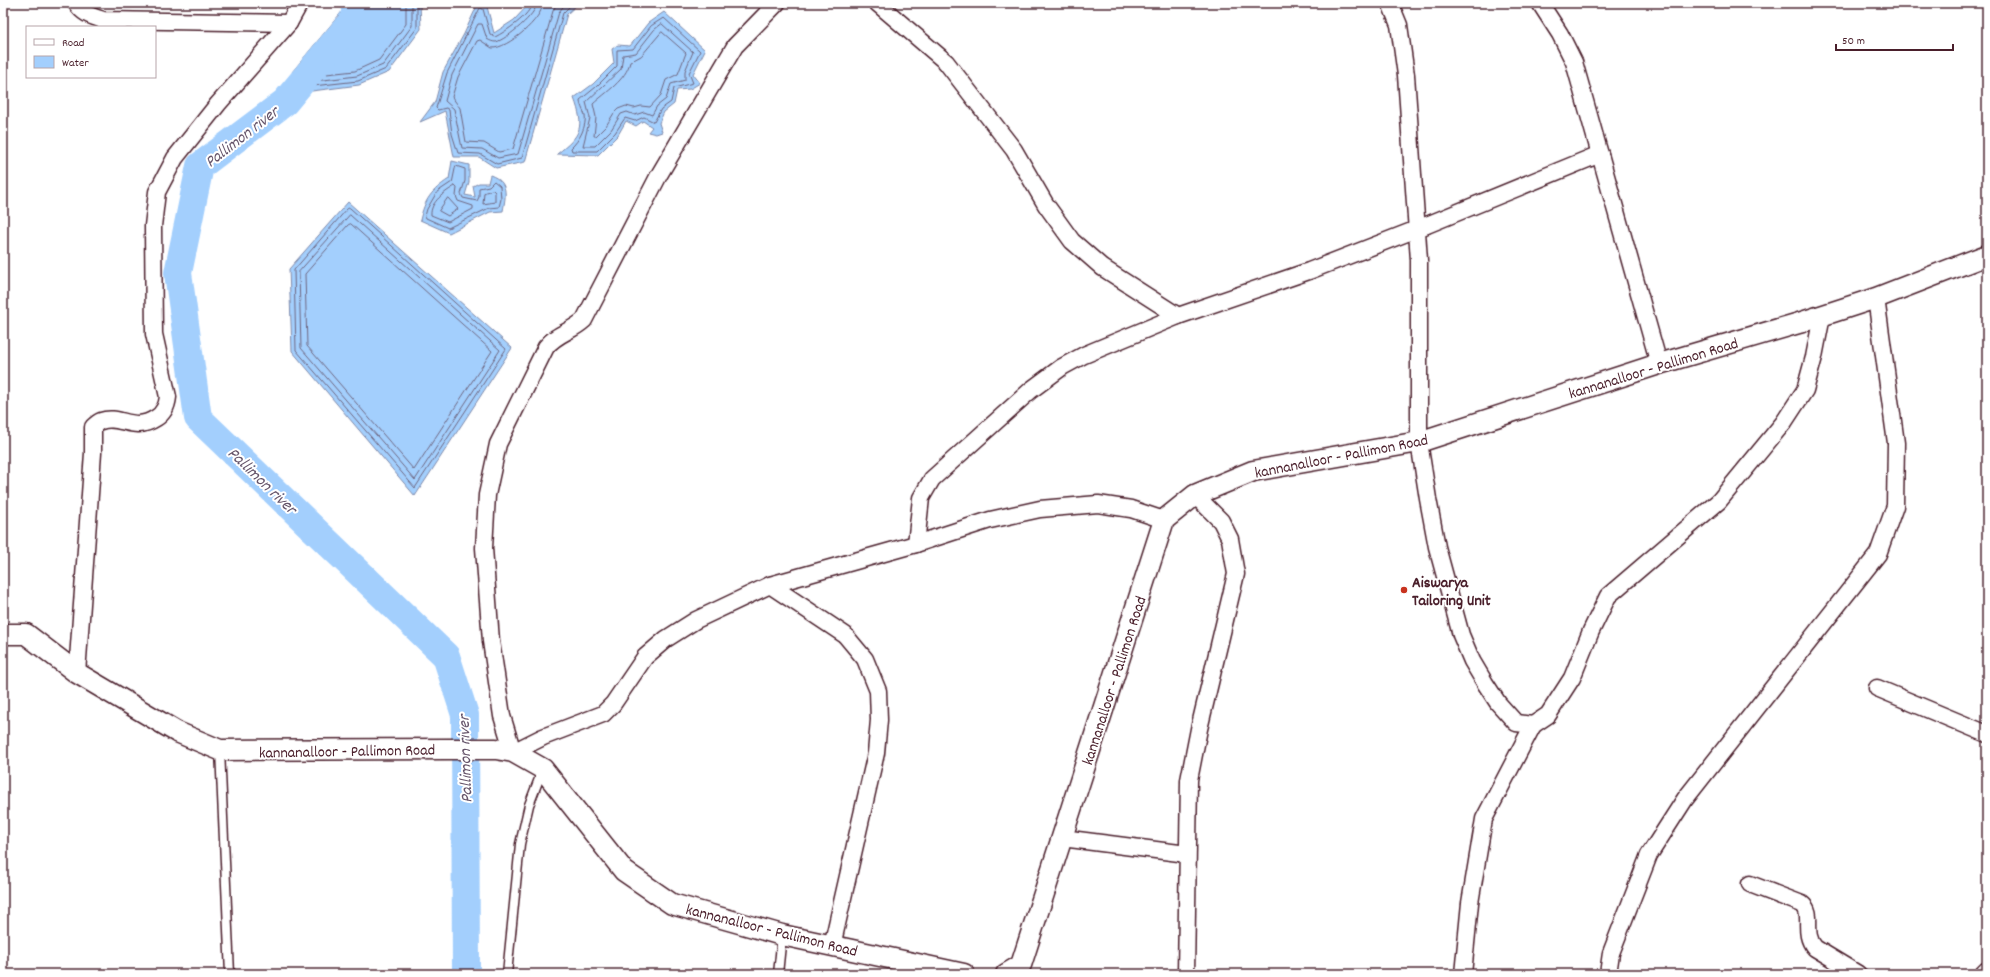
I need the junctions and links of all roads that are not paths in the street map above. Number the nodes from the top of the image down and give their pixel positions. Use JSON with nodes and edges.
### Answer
{"nodes":[{"id":1,"x":76,"y":3,"type":"edge"},
{"id":2,"x":300,"y":3,"type":"edge"},
{"id":3,"x":777,"y":3,"type":"edge"},
{"id":4,"x":877,"y":3,"type":"edge"},
{"id":5,"x":1390,"y":3,"type":"edge"},
{"id":6,"x":1540,"y":3,"type":"edge"},
{"id":7,"x":289,"y":24,"type":"junction"},
{"id":8,"x":1600,"y":154,"type":"junction"},
{"id":9,"x":1417,"y":229,"type":"junction"},
{"id":10,"x":1987,"y":255,"type":"edge"},
{"id":11,"x":1876,"y":298,"type":"junction"},
{"id":12,"x":1178,"y":316,"type":"junction"},
{"id":13,"x":1822,"y":316,"type":"junction"},
{"id":14,"x":1659,"y":364,"type":"junction"},
{"id":15,"x":1420,"y":442,"type":"junction"},
{"id":16,"x":1195,"y":495,"type":"junction"},
{"id":17,"x":1164,"y":520,"type":"junction"},
{"id":18,"x":916,"y":544,"type":"junction"},
{"id":19,"x":770,"y":585,"type":"junction"},
{"id":20,"x":3,"y":634,"type":"edge"},
{"id":21,"x":77,"y":673,"type":"junction"},
{"id":22,"x":1877,"y":688,"type":"dead end"},
{"id":23,"x":1533,"y":725,"type":"junction"},
{"id":24,"x":1987,"y":734,"type":"edge"},
{"id":25,"x":220,"y":750,"type":"junction"},
{"id":26,"x":504,"y":751,"type":"junction"},
{"id":27,"x":542,"y":768,"type":"junction"},
{"id":28,"x":1062,"y":838,"type":"junction"},
{"id":29,"x":1187,"y":854,"type":"junction"},
{"id":30,"x":1750,"y":884,"type":"dead end"},
{"id":31,"x":782,"y":935,"type":"junction"},
{"id":32,"x":832,"y":946,"type":"junction"},
{"id":33,"x":1987,"y":970,"type":"edge"},
{"id":34,"x":230,"y":974,"type":"edge"},
{"id":35,"x":507,"y":974,"type":"edge"},
{"id":36,"x":778,"y":974,"type":"edge"},
{"id":37,"x":964,"y":974,"type":"edge"},
{"id":38,"x":1006,"y":974,"type":"edge"},
{"id":39,"x":1186,"y":974,"type":"edge"},
{"id":40,"x":1464,"y":974,"type":"edge"},
{"id":41,"x":1608,"y":974,"type":"edge"},
{"id":42,"x":1858,"y":974,"type":"edge"},
{"id":43,"x":1983,"y":974,"type":"edge"}],
"edges":[{"from":1,"to":7,"type":"street"},
{"from":2,"to":7,"type":"street"},
{"from":3,"to":26,"type":"street"},
{"from":4,"to":12,"type":"street"},
{"from":5,"to":9,"type":"street"},
{"from":6,"to":8,"type":"street"},
{"from":7,"to":21,"type":"street"},
{"from":8,"to":9,"type":"street"},
{"from":8,"to":14,"type":"street"},
{"from":9,"to":12,"type":"street"},
{"from":9,"to":15,"type":"street"},
{"from":10,"to":11,"type":"street","name":"kannanalloor - Pallimon Road"},
{"from":11,"to":13,"type":"street","name":"kannanalloor - Pallimon Road"},
{"from":11,"to":41,"type":"street"},
{"from":12,"to":18,"type":"street"},
{"from":13,"to":14,"type":"street","name":"kannanalloor - Pallimon Road"},
{"from":13,"to":23,"type":"street"},
{"from":14,"to":15,"type":"street","name":"kannanalloor - Pallimon Road"},
{"from":15,"to":16,"type":"street","name":"kannanalloor - Pallimon Road"},
{"from":15,"to":23,"type":"street"},
{"from":16,"to":17,"type":"street","name":"kannanalloor - Pallimon Road"},
{"from":16,"to":29,"type":"street"},
{"from":17,"to":18,"type":"street"},
{"from":17,"to":28,"type":"street","name":"kannanalloor - Pallimon Road"},
{"from":18,"to":19,"type":"street"},
{"from":19,"to":26,"type":"street"},
{"from":19,"to":32,"type":"street"},
{"from":20,"to":21,"type":"street","name":"kannanalloor - Pallimon Road"},
{"from":21,"to":25,"type":"street","name":"kannanalloor - Pallimon Road"},
{"from":22,"to":24,"type":"street"},
{"from":23,"to":40,"type":"street"},
{"from":25,"to":26,"type":"street","name":"kannanalloor - Pallimon Road"},
{"from":25,"to":34,"type":"lane"},
{"from":26,"to":27,"type":"street","name":"kannanalloor - Pallimon Road"},
{"from":27,"to":31,"type":"street","name":"kannanalloor - Pallimon Road"},
{"from":27,"to":35,"type":"lane"},
{"from":28,"to":29,"type":"street"},
{"from":28,"to":38,"type":"street","name":"kannanalloor - Pallimon Road"},
{"from":29,"to":39,"type":"street"},
{"from":30,"to":42,"type":"street"},
{"from":31,"to":32,"type":"street","name":"kannanalloor - Pallimon Road"},
{"from":31,"to":36,"type":"lane"},
{"from":32,"to":37,"type":"street","name":"kannanalloor - Pallimon Road"},
{"from":33,"to":43,"type":"street"}]}
